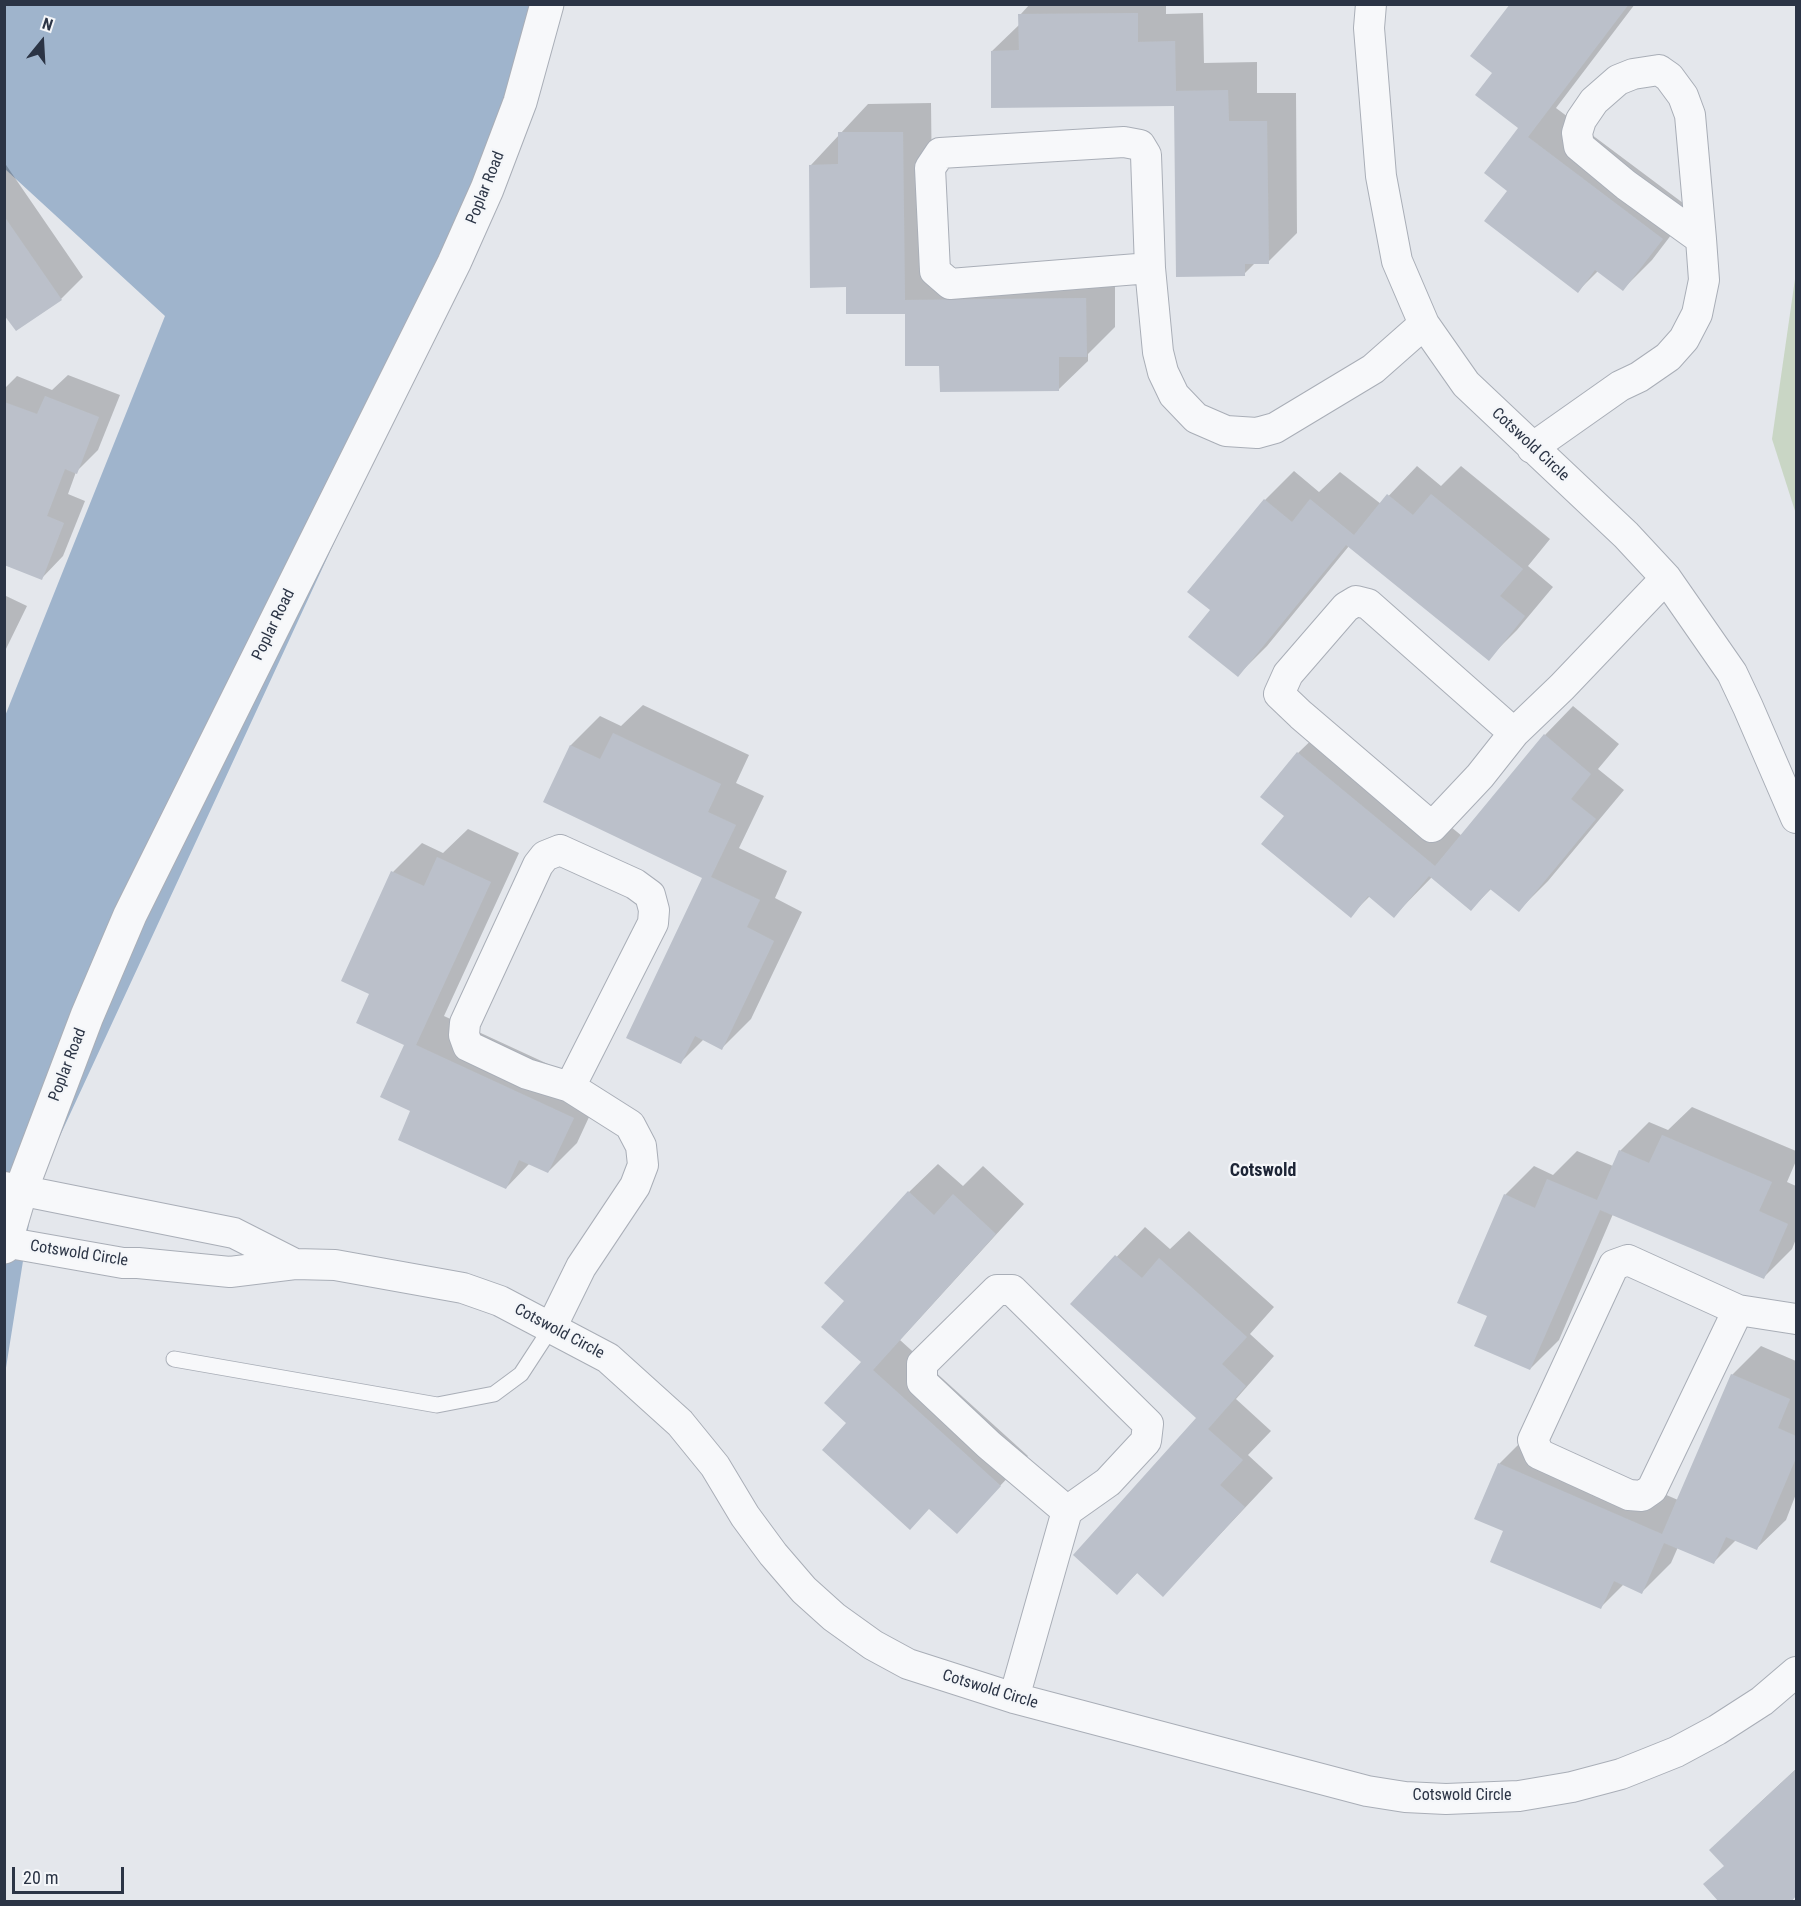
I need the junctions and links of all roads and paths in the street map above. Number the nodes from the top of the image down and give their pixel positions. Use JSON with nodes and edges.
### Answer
{"nodes":[{"id":1,"x":547,"y":4,"type":"edge"},
{"id":2,"x":1367,"y":12,"type":"edge"},
{"id":3,"x":1701,"y":239,"type":"junction"},
{"id":4,"x":1150,"y":268,"type":"junction"},
{"id":5,"x":1424,"y":324,"type":"junction"},
{"id":6,"x":1532,"y":448,"type":"junction"},
{"id":7,"x":1666,"y":578,"type":"junction"},
{"id":8,"x":1514,"y":733,"type":"junction"},
{"id":9,"x":1797,"y":818,"type":"edge"},
{"id":10,"x":570,"y":1087,"type":"junction"},
{"id":11,"x":13,"y":1188,"type":"edge"},
{"id":12,"x":5,"y":1244,"type":"edge"},
{"id":13,"x":295,"y":1264,"type":"junction"},
{"id":14,"x":1738,"y":1310,"type":"junction"},
{"id":15,"x":1797,"y":1319,"type":"edge"},
{"id":16,"x":551,"y":1328,"type":"junction"},
{"id":17,"x":174,"y":1359,"type":"dead end"},
{"id":18,"x":1067,"y":1511,"type":"junction"},
{"id":19,"x":1797,"y":1672,"type":"edge"},
{"id":20,"x":1014,"y":1698,"type":"junction"}],
"edges":[{"from":1,"to":11,"type":"street","name":"Poplar Road"},
{"from":2,"to":5,"type":"street","name":"Cotswold Circle"},
{"from":3,"to":3,"type":"street"},
{"from":3,"to":6,"type":"street"},
{"from":4,"to":4,"type":"street"},
{"from":4,"to":5,"type":"street"},
{"from":5,"to":6,"type":"street","name":"Cotswold Circle"},
{"from":6,"to":7,"type":"street","name":"Cotswold Circle"},
{"from":7,"to":8,"type":"street"},
{"from":7,"to":9,"type":"street","name":"Cotswold Circle"},
{"from":8,"to":8,"type":"street"},
{"from":10,"to":10,"type":"street"},
{"from":10,"to":16,"type":"street"},
{"from":11,"to":12,"type":"street","name":"Poplar Road"},
{"from":11,"to":13,"type":"street","name":"Cotswold Circle"},
{"from":12,"to":13,"type":"street","name":"Cotswold Circle"},
{"from":13,"to":16,"type":"street","name":"Cotswold Circle"},
{"from":14,"to":14,"type":"street"},
{"from":14,"to":15,"type":"street"},
{"from":16,"to":17,"type":"lane"},
{"from":16,"to":20,"type":"street","name":"Cotswold Circle"},
{"from":18,"to":18,"type":"street"},
{"from":18,"to":20,"type":"street"},
{"from":19,"to":20,"type":"street","name":"Cotswold Circle"}]}
